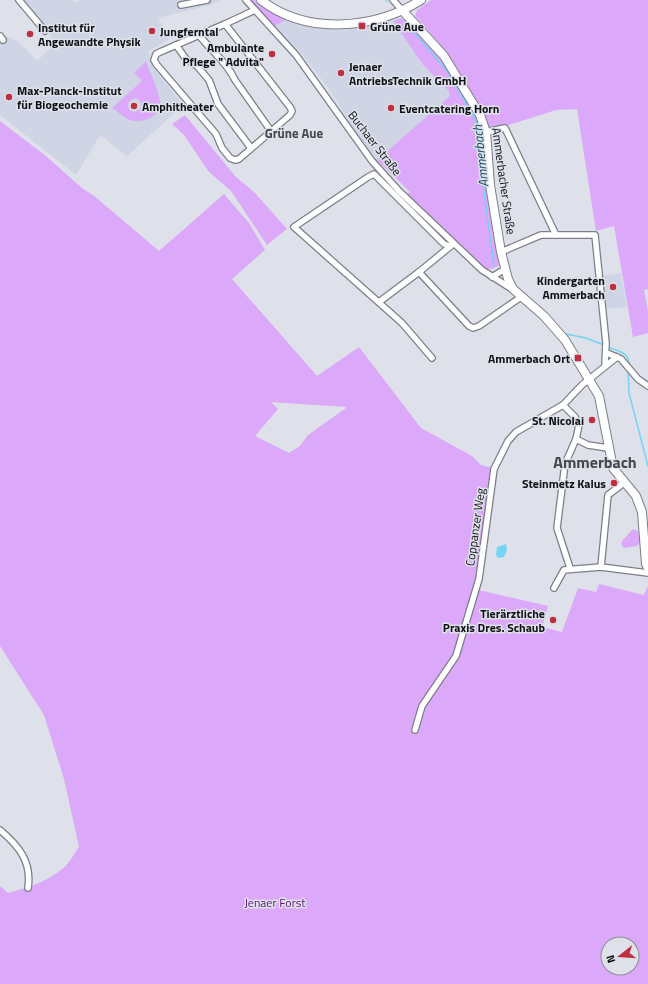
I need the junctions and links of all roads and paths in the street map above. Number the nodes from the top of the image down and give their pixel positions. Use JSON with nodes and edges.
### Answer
{"nodes":[{"id":1,"x":19,"y":0,"type":"edge"},
{"id":2,"x":207,"y":0,"type":"edge"},
{"id":3,"x":246,"y":0,"type":"edge"},
{"id":4,"x":261,"y":0,"type":"edge"},
{"id":5,"x":393,"y":0,"type":"edge"},
{"id":6,"x":421,"y":0,"type":"edge"},
{"id":7,"x":181,"y":5,"type":"dead end"},
{"id":8,"x":255,"y":10,"type":"junction"},
{"id":9,"x":402,"y":10,"type":"junction"},
{"id":10,"x":225,"y":24,"type":"junction"},
{"id":11,"x":45,"y":31,"type":"dead end"},
{"id":12,"x":199,"y":35,"type":"junction"},
{"id":13,"x":176,"y":45,"type":"junction"},
{"id":14,"x":271,"y":131,"type":"junction"},
{"id":15,"x":486,"y":132,"type":"junction"},
{"id":16,"x":251,"y":148,"type":"junction"},
{"id":17,"x":556,"y":235,"type":"junction"},
{"id":18,"x":452,"y":244,"type":"junction"},
{"id":19,"x":502,"y":252,"type":"junction"},
{"id":20,"x":505,"y":269,"type":"junction"},
{"id":21,"x":419,"y":272,"type":"junction"},
{"id":22,"x":492,"y":277,"type":"junction"},
{"id":23,"x":513,"y":289,"type":"junction"},
{"id":24,"x":521,"y":297,"type":"junction"},
{"id":25,"x":379,"y":302,"type":"junction"},
{"id":26,"x":606,"y":349,"type":"junction"},
{"id":27,"x":617,"y":357,"type":"junction"},
{"id":28,"x":432,"y":358,"type":"dead end"},
{"id":29,"x":605,"y":366,"type":"junction"},
{"id":30,"x":589,"y":381,"type":"junction"},
{"id":31,"x":646,"y":385,"type":"edge"},
{"id":32,"x":648,"y":390,"type":"edge"},
{"id":33,"x":563,"y":405,"type":"junction"},
{"id":34,"x":576,"y":439,"type":"junction"},
{"id":35,"x":608,"y":448,"type":"junction"},
{"id":36,"x":625,"y":482,"type":"junction"},
{"id":37,"x":602,"y":567,"type":"junction"},
{"id":38,"x":570,"y":568,"type":"junction"},
{"id":39,"x":648,"y":568,"type":"edge"},
{"id":40,"x":648,"y":573,"type":"edge"},
{"id":41,"x":554,"y":588,"type":"dead end"},
{"id":42,"x":415,"y":730,"type":"dead end"},
{"id":43,"x":0,"y":830,"type":"edge"},
{"id":44,"x":28,"y":888,"type":"dead end"}],
"edges":[{"from":1,"to":11,"type":"street"},
{"from":2,"to":7,"type":"street"},
{"from":3,"to":8,"type":"street","name":"Buchaer Straße"},
{"from":4,"to":9,"type":"main road"},
{"from":5,"to":9,"type":"street","name":"Ammerbacher Straße"},
{"from":6,"to":9,"type":"main road"},
{"from":8,"to":10,"type":"street"},
{"from":8,"to":18,"type":"street","name":"Buchaer Straße"},
{"from":9,"to":15,"type":"main road","name":"Ammerbacher Straße"},
{"from":10,"to":12,"type":"street"},
{"from":10,"to":14,"type":"street"},
{"from":12,"to":13,"type":"street"},
{"from":12,"to":14,"type":"street"},
{"from":13,"to":16,"type":"street"},
{"from":13,"to":16,"type":"street"},
{"from":14,"to":16,"type":"street"},
{"from":15,"to":17,"type":"street","name":"Ammerbacher Straße"},
{"from":15,"to":19,"type":"main road","name":"Ammerbacher Straße"},
{"from":17,"to":19,"type":"street","name":"Ammerbacher Straße"},
{"from":17,"to":26,"type":"street","name":"Ammerbacher Straße"},
{"from":18,"to":21,"type":"street"},
{"from":18,"to":22,"type":"street","name":"Buchaer Straße"},
{"from":18,"to":25,"type":"street","name":"Buchaer Straße"},
{"from":19,"to":20,"type":"main road","name":"Ammerbacher Straße"},
{"from":20,"to":22,"type":"street"},
{"from":20,"to":23,"type":"main road","name":"Ammerbacher Straße"},
{"from":21,"to":24,"type":"street"},
{"from":21,"to":25,"type":"street"},
{"from":22,"to":23,"type":"street","name":"Buchaer Straße"},
{"from":23,"to":24,"type":"main road","name":"Ammerbacher Straße"},
{"from":24,"to":30,"type":"main road","name":"Ammerbacher Straße"},
{"from":25,"to":28,"type":"street"},
{"from":26,"to":27,"type":"street"},
{"from":26,"to":29,"type":"street"},
{"from":27,"to":29,"type":"street","name":"Coppanzer Weg"},
{"from":27,"to":31,"type":"street"},
{"from":29,"to":30,"type":"street","name":"Coppanzer Weg"},
{"from":30,"to":33,"type":"street","name":"Coppanzer Weg"},
{"from":30,"to":35,"type":"main road","name":"Ammerbacher Straße"},
{"from":31,"to":32,"type":"street"},
{"from":33,"to":34,"type":"street"},
{"from":33,"to":42,"type":"street","name":"Coppanzer Weg"},
{"from":34,"to":35,"type":"street"},
{"from":34,"to":38,"type":"street"},
{"from":35,"to":36,"type":"main road","name":"Ammerbacher Straße"},
{"from":36,"to":37,"type":"street"},
{"from":36,"to":39,"type":"main road","name":"Ammerbacher Straße"},
{"from":37,"to":38,"type":"street"},
{"from":37,"to":40,"type":"street"},
{"from":38,"to":41,"type":"street"},
{"from":43,"to":44,"type":"street"}]}
